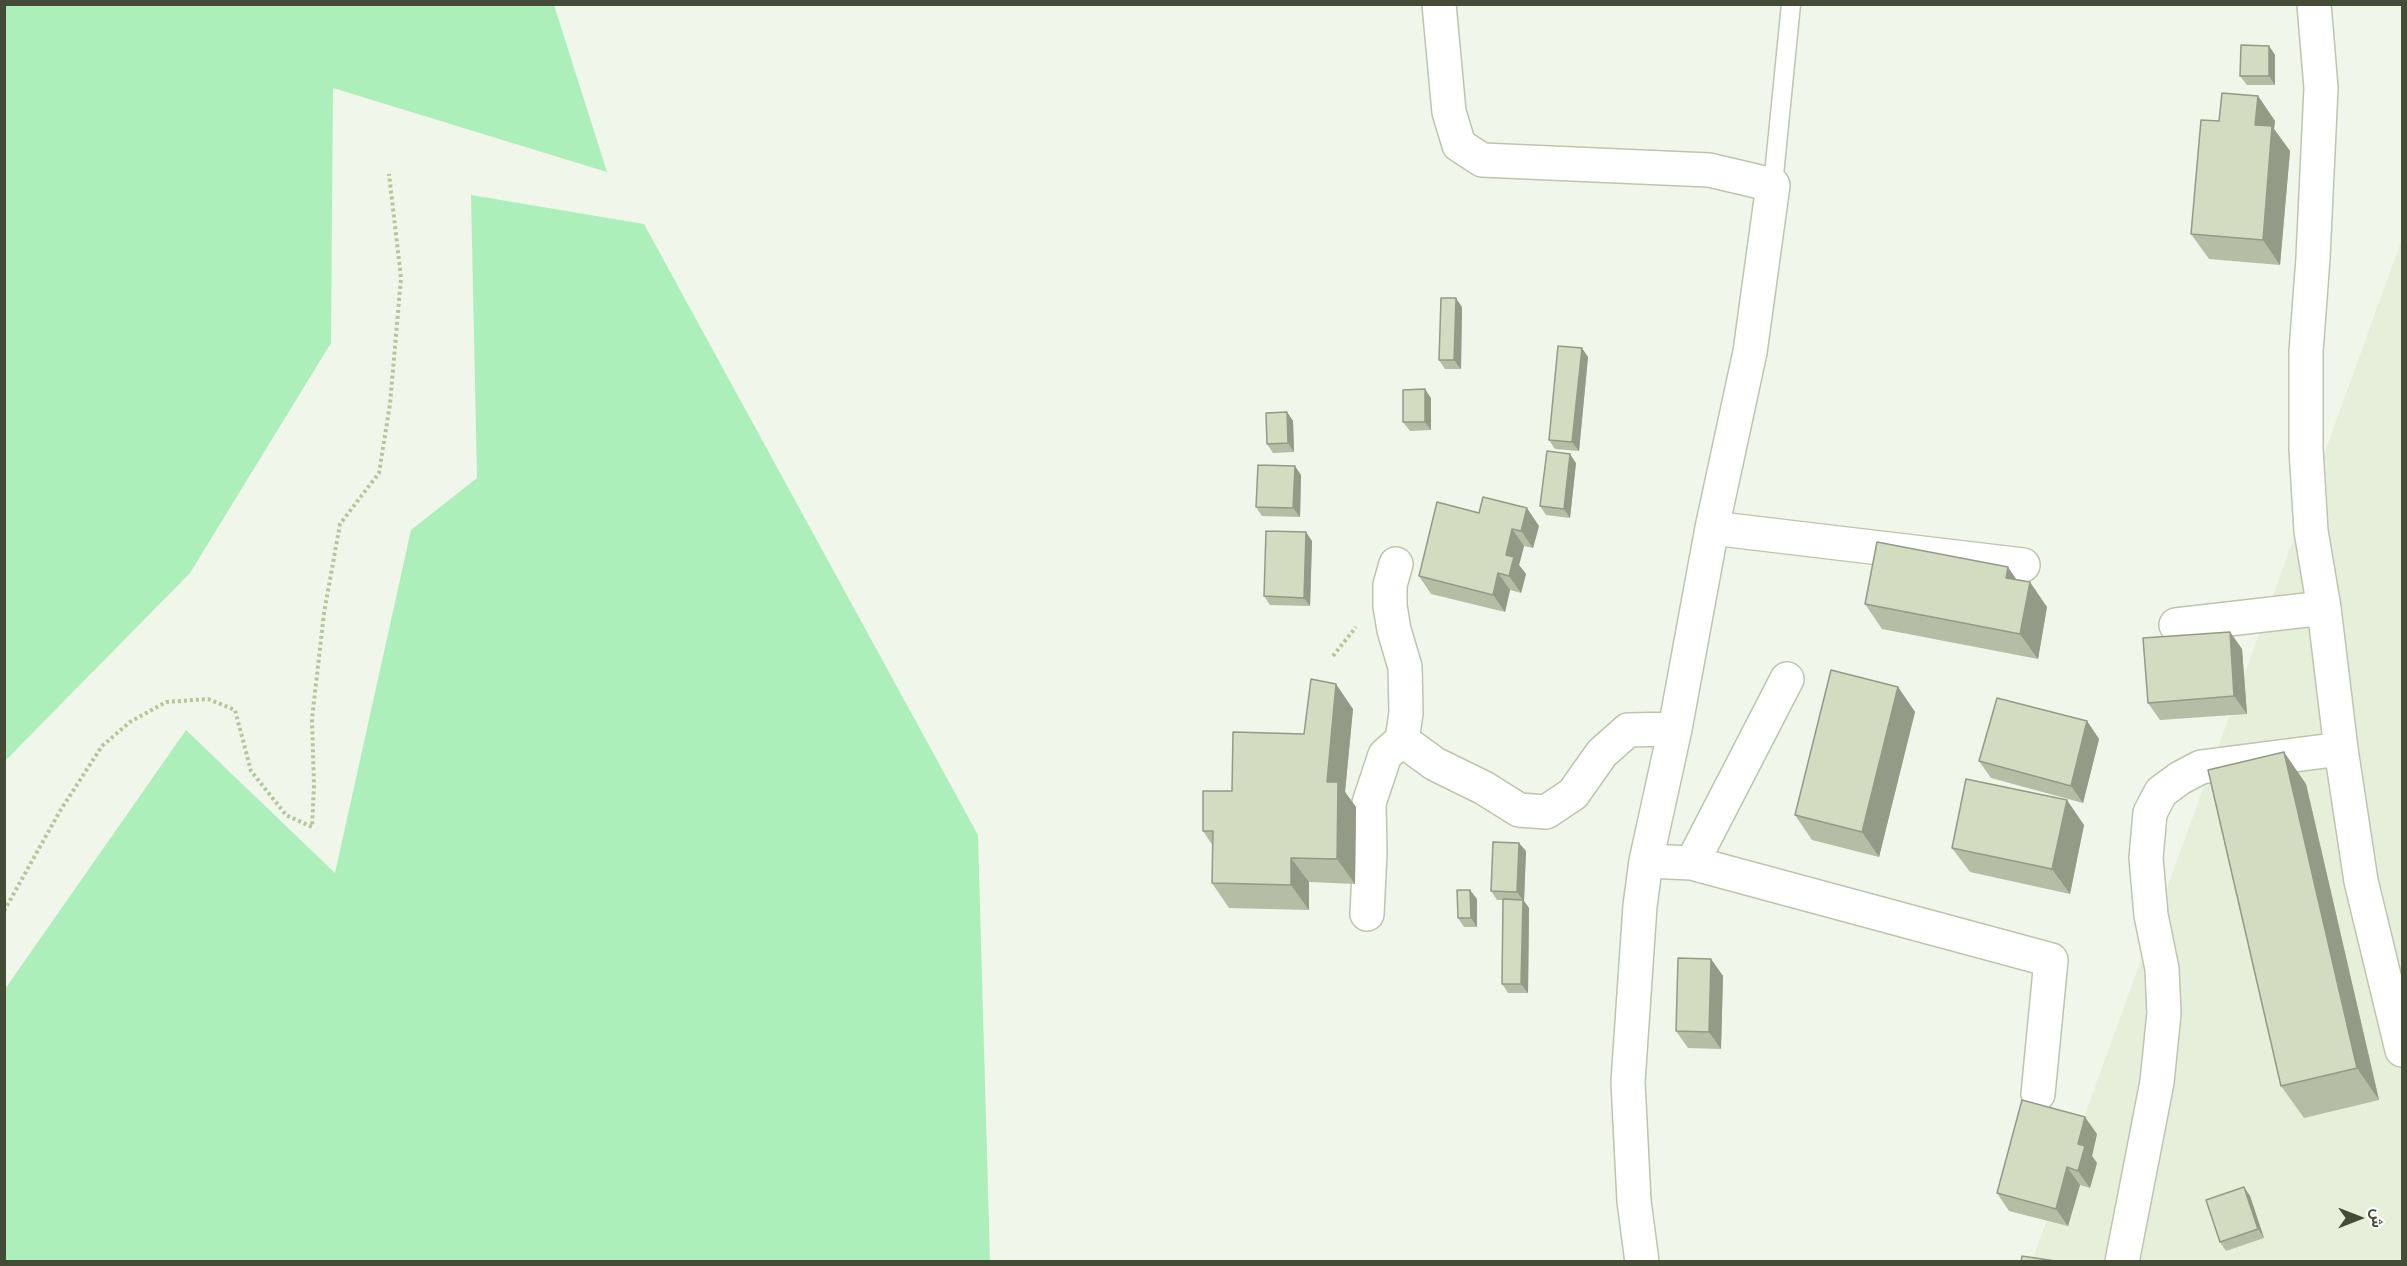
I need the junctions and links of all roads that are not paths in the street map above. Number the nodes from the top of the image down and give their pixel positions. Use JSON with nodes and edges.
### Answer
{"nodes":[{"id":1,"x":1439,"y":4,"type":"edge"},
{"id":2,"x":1791,"y":4,"type":"edge"},
{"id":3,"x":2314,"y":4,"type":"edge"},
{"id":4,"x":1773,"y":185,"type":"junction"},
{"id":5,"x":1712,"y":528,"type":"junction"},
{"id":6,"x":1396,"y":564,"type":"dead end"},
{"id":7,"x":2023,"y":565,"type":"dead end"},
{"id":8,"x":2324,"y":608,"type":"junction"},
{"id":9,"x":2176,"y":625,"type":"dead end"},
{"id":10,"x":1787,"y":679,"type":"dead end"},
{"id":11,"x":1675,"y":729,"type":"junction"},
{"id":12,"x":1402,"y":740,"type":"junction"},
{"id":13,"x":2341,"y":749,"type":"junction"},
{"id":14,"x":1646,"y":861,"type":"junction"},
{"id":15,"x":1692,"y":862,"type":"junction"},
{"id":16,"x":1367,"y":914,"type":"dead end"},
{"id":17,"x":2403,"y":1050,"type":"edge"},
{"id":18,"x":2038,"y":1094,"type":"dead end"},
{"id":19,"x":1642,"y":1262,"type":"edge"},
{"id":20,"x":2121,"y":1262,"type":"edge"}],
"edges":[{"from":1,"to":4,"type":"street"},
{"from":2,"to":4,"type":"lane"},
{"from":3,"to":8,"type":"street"},
{"from":4,"to":5,"type":"street"},
{"from":5,"to":7,"type":"street"},
{"from":5,"to":11,"type":"street"},
{"from":6,"to":12,"type":"street"},
{"from":8,"to":9,"type":"street"},
{"from":8,"to":13,"type":"street"},
{"from":10,"to":15,"type":"street"},
{"from":11,"to":12,"type":"street"},
{"from":11,"to":14,"type":"street"},
{"from":12,"to":16,"type":"street"},
{"from":13,"to":17,"type":"street"},
{"from":13,"to":20,"type":"street"},
{"from":14,"to":15,"type":"street"},
{"from":14,"to":19,"type":"street"},
{"from":15,"to":18,"type":"street"}]}
